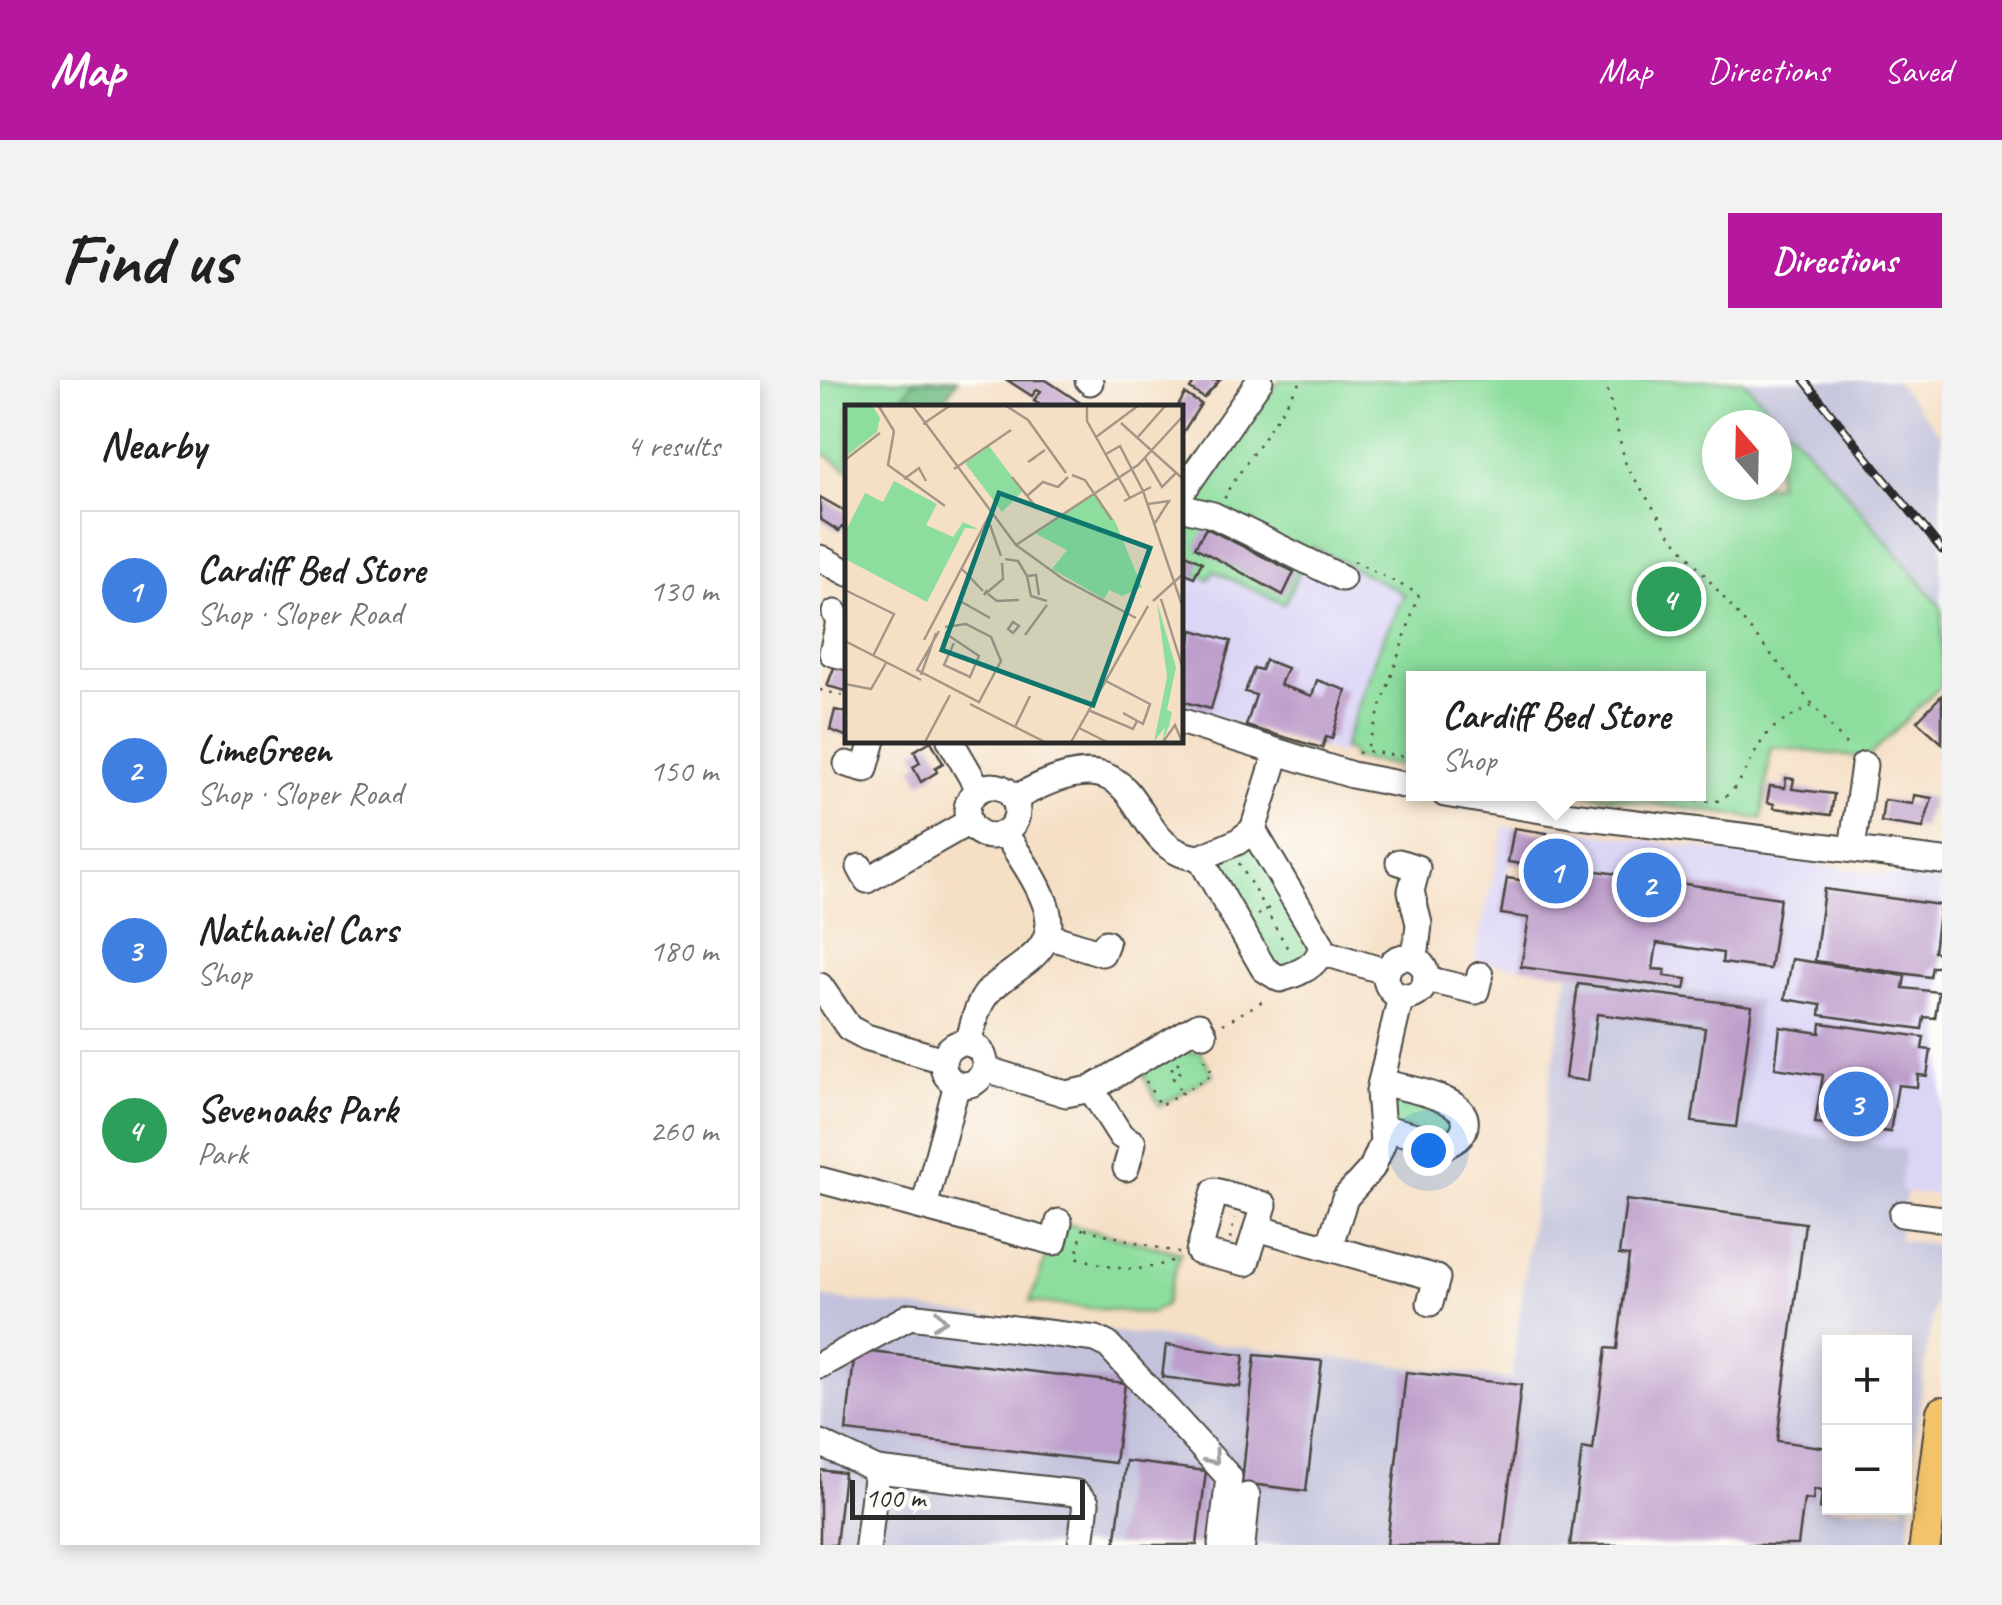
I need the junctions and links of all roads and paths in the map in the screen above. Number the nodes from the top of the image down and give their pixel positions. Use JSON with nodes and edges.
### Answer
{"nodes":[{"id":1,"x":1260,"y":380,"type":"edge"},
{"id":2,"x":1604,"y":380,"type":"edge"},
{"id":3,"x":1182,"y":493,"type":"edge"},
{"id":4,"x":1182,"y":508,"type":"edge"},
{"id":5,"x":820,"y":558,"type":"edge"},
{"id":6,"x":845,"y":571,"type":"edge"},
{"id":7,"x":1342,"y":578,"type":"dead end"},
{"id":8,"x":835,"y":612,"type":"dead end"},
{"id":9,"x":845,"y":657,"type":"edge"},
{"id":10,"x":820,"y":690,"type":"edge"},
{"id":11,"x":845,"y":696,"type":"edge"},
{"id":12,"x":1814,"y":706,"type":"junction"},
{"id":13,"x":1182,"y":722,"type":"edge"},
{"id":14,"x":872,"y":742,"type":"edge"},
{"id":15,"x":951,"y":742,"type":"edge"},
{"id":16,"x":1277,"y":753,"type":"junction"},
{"id":17,"x":1352,"y":755,"type":"dead end"},
{"id":18,"x":1406,"y":757,"type":"edge"},
{"id":19,"x":847,"y":764,"type":"dead end"},
{"id":20,"x":1864,"y":764,"type":"joint"},
{"id":21,"x":1406,"y":785,"type":"edge"},
{"id":22,"x":979,"y":790,"type":"junction"},
{"id":23,"x":1014,"y":799,"type":"junction"},
{"id":24,"x":1487,"y":801,"type":"edge"},
{"id":25,"x":1706,"y":801,"type":"edge"},
{"id":26,"x":970,"y":822,"type":"junction"},
{"id":27,"x":1253,"y":830,"type":"junction"},
{"id":28,"x":1005,"y":833,"type":"junction"},
{"id":29,"x":1852,"y":849,"type":"junction"},
{"id":30,"x":1200,"y":858,"type":"junction"},
{"id":31,"x":1942,"y":861,"type":"edge"},
{"id":32,"x":1399,"y":862,"type":"dead end"},
{"id":33,"x":1239,"y":863,"type":"dead end"},
{"id":34,"x":860,"y":867,"type":"dead end"},
{"id":35,"x":1292,"y":894,"type":"junction"},
{"id":36,"x":1267,"y":910,"type":"junction"},
{"id":37,"x":1240,"y":927,"type":"junction"},
{"id":38,"x":1048,"y":936,"type":"junction"},
{"id":39,"x":1106,"y":943,"type":"dead end"},
{"id":40,"x":1288,"y":949,"type":"dead end"},
{"id":41,"x":1322,"y":952,"type":"junction"},
{"id":42,"x":1420,"y":969,"type":"junction"},
{"id":43,"x":1387,"y":972,"type":"junction"},
{"id":44,"x":1480,"y":975,"type":"dead end"},
{"id":45,"x":1280,"y":978,"type":"junction"},
{"id":46,"x":820,"y":986,"type":"edge"},
{"id":47,"x":1401,"y":996,"type":"junction"},
{"id":48,"x":1192,"y":1041,"type":"junction"},
{"id":49,"x":968,"y":1043,"type":"junction"},
{"id":50,"x":943,"y":1060,"type":"junction"},
{"id":51,"x":1136,"y":1062,"type":"junction"},
{"id":52,"x":985,"y":1069,"type":"junction"},
{"id":53,"x":1173,"y":1078,"type":"dead end"},
{"id":54,"x":1381,"y":1082,"type":"junction"},
{"id":55,"x":958,"y":1084,"type":"junction"},
{"id":56,"x":1092,"y":1089,"type":"junction"},
{"id":57,"x":1181,"y":1093,"type":"junction"},
{"id":58,"x":1384,"y":1128,"type":"junction"},
{"id":59,"x":1126,"y":1168,"type":"dead end"},
{"id":60,"x":820,"y":1180,"type":"edge"},
{"id":61,"x":924,"y":1207,"type":"junction"},
{"id":62,"x":1921,"y":1216,"type":"edge"},
{"id":63,"x":1247,"y":1220,"type":"joint"},
{"id":64,"x":1069,"y":1236,"type":"junction"},
{"id":65,"x":1914,"y":1242,"type":"dead end"},
{"id":66,"x":1228,"y":1246,"type":"dead end"},
{"id":67,"x":1329,"y":1247,"type":"junction"},
{"id":68,"x":1430,"y":1303,"type":"dead end"},
{"id":69,"x":820,"y":1365,"type":"edge"},
{"id":70,"x":1942,"y":1412,"type":"edge"},
{"id":71,"x":820,"y":1443,"type":"edge"},
{"id":72,"x":877,"y":1470,"type":"junction"},
{"id":73,"x":1247,"y":1496,"type":"dead end"},
{"id":74,"x":868,"y":1545,"type":"edge"},
{"id":75,"x":1081,"y":1545,"type":"edge"},
{"id":76,"x":1221,"y":1545,"type":"edge"},
{"id":77,"x":1242,"y":1545,"type":"edge"},
{"id":78,"x":1926,"y":1545,"type":"edge"}],
"edges":[{"from":1,"to":3,"type":"street"},
{"from":2,"to":12,"type":"path"},
{"from":4,"to":7,"type":"street"},
{"from":5,"to":6,"type":"street"},
{"from":8,"to":9,"type":"street"},
{"from":10,"to":11,"type":"path"},
{"from":12,"to":20,"type":"path"},
{"from":12,"to":25,"type":"path"},
{"from":13,"to":16,"type":"street"},
{"from":14,"to":19,"type":"street"},
{"from":15,"to":22,"type":"street"},
{"from":16,"to":21,"type":"street"},
{"from":16,"to":27,"type":"street"},
{"from":17,"to":18,"type":"path"},
{"from":20,"to":29,"type":"street"},
{"from":22,"to":23,"type":"street"},
{"from":22,"to":26,"type":"street"},
{"from":23,"to":28,"type":"street"},
{"from":23,"to":30,"type":"street"},
{"from":24,"to":29,"type":"street"},
{"from":26,"to":28,"type":"street"},
{"from":26,"to":34,"type":"street"},
{"from":27,"to":30,"type":"street"},
{"from":27,"to":35,"type":"street"},
{"from":28,"to":38,"type":"street"},
{"from":29,"to":31,"type":"street"},
{"from":30,"to":37,"type":"street"},
{"from":32,"to":42,"type":"street"},
{"from":33,"to":36,"type":"path"},
{"from":35,"to":36,"type":"path"},
{"from":35,"to":41,"type":"street"},
{"from":36,"to":37,"type":"path"},
{"from":36,"to":40,"type":"path"},
{"from":37,"to":45,"type":"street"},
{"from":38,"to":39,"type":"street"},
{"from":38,"to":49,"type":"street"},
{"from":41,"to":43,"type":"street"},
{"from":41,"to":45,"type":"street"},
{"from":42,"to":43,"type":"street"},
{"from":42,"to":44,"type":"street"},
{"from":42,"to":47,"type":"street"},
{"from":43,"to":47,"type":"street"},
{"from":45,"to":48,"type":"path"},
{"from":46,"to":50,"type":"street"},
{"from":47,"to":54,"type":"street"},
{"from":48,"to":51,"type":"street"},
{"from":48,"to":57,"type":"path"},
{"from":49,"to":50,"type":"street"},
{"from":49,"to":52,"type":"street"},
{"from":50,"to":55,"type":"street"},
{"from":51,"to":56,"type":"street"},
{"from":51,"to":57,"type":"path"},
{"from":52,"to":55,"type":"street"},
{"from":52,"to":56,"type":"street"},
{"from":53,"to":57,"type":"path"},
{"from":54,"to":58,"type":"street"},
{"from":54,"to":58,"type":"street"},
{"from":55,"to":61,"type":"street"},
{"from":56,"to":59,"type":"street"},
{"from":58,"to":67,"type":"street"},
{"from":60,"to":61,"type":"street"},
{"from":61,"to":64,"type":"street"},
{"from":62,"to":65,"type":"street"},
{"from":63,"to":66,"type":"path"},
{"from":63,"to":67,"type":"street"},
{"from":64,"to":64,"type":"path"},
{"from":67,"to":68,"type":"street"},
{"from":69,"to":76,"type":"street","one_way":true},
{"from":70,"to":78,"type":"main road"},
{"from":71,"to":72,"type":"street"},
{"from":72,"to":74,"type":"street"},
{"from":72,"to":75,"type":"street"},
{"from":73,"to":77,"type":"street"}]}
